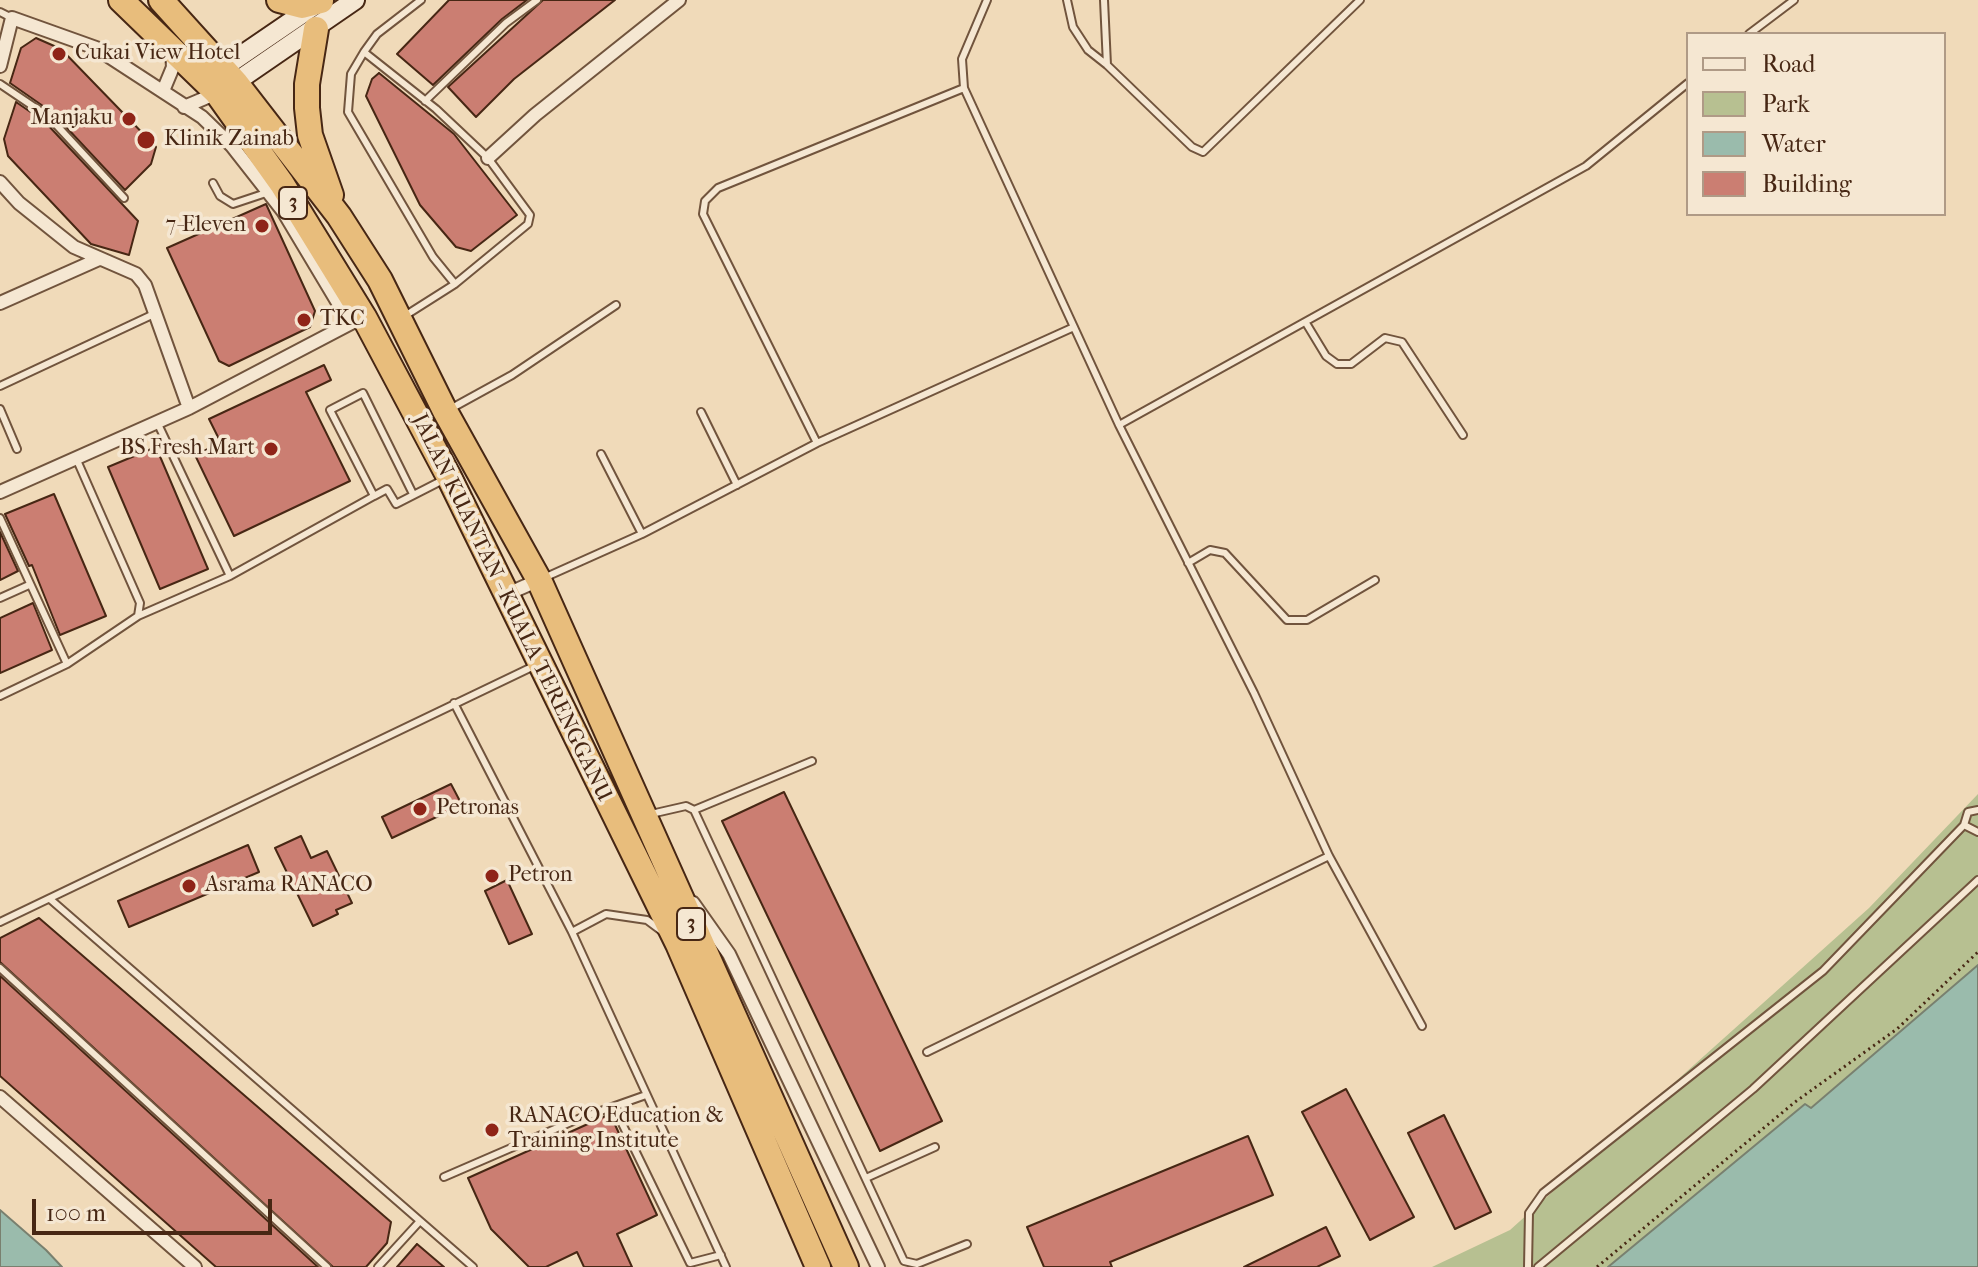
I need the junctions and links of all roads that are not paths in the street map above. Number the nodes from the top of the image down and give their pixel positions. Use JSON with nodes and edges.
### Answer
{"nodes":[{"id":1,"x":121,"y":0,"type":"edge"},
{"id":2,"x":161,"y":0,"type":"edge"},
{"id":3,"x":279,"y":0,"type":"edge"},
{"id":4,"x":322,"y":0,"type":"edge"},
{"id":5,"x":355,"y":0,"type":"edge"},
{"id":6,"x":421,"y":0,"type":"edge"},
{"id":7,"x":537,"y":0,"type":"edge"},
{"id":8,"x":679,"y":0,"type":"edge"},
{"id":9,"x":987,"y":0,"type":"edge"},
{"id":10,"x":1067,"y":0,"type":"edge"},
{"id":11,"x":1104,"y":0,"type":"edge"},
{"id":12,"x":1360,"y":0,"type":"edge"},
{"id":13,"x":1794,"y":0,"type":"edge"},
{"id":14,"x":6,"y":15,"type":"edge"},
{"id":15,"x":316,"y":29,"type":"junction"},
{"id":16,"x":1752,"y":32,"type":"edge"},
{"id":17,"x":172,"y":46,"type":"junction"},
{"id":18,"x":364,"y":52,"type":"junction"},
{"id":19,"x":1107,"y":65,"type":"junction"},
{"id":20,"x":0,"y":66,"type":"edge"},
{"id":21,"x":221,"y":81,"type":"junction"},
{"id":22,"x":0,"y":84,"type":"edge"},
{"id":23,"x":1686,"y":85,"type":"edge"},
{"id":24,"x":964,"y":88,"type":"junction"},
{"id":25,"x":163,"y":91,"type":"junction"},
{"id":26,"x":425,"y":101,"type":"junction"},
{"id":27,"x":184,"y":107,"type":"junction"},
{"id":28,"x":488,"y":158,"type":"junction"},
{"id":29,"x":0,"y":182,"type":"edge"},
{"id":30,"x":213,"y":183,"type":"dead end"},
{"id":31,"x":275,"y":188,"type":"junction"},
{"id":32,"x":124,"y":198,"type":"dead end"},
{"id":33,"x":339,"y":216,"type":"junction"},
{"id":34,"x":99,"y":259,"type":"junction"},
{"id":35,"x":455,"y":284,"type":"junction"},
{"id":36,"x":0,"y":303,"type":"edge"},
{"id":37,"x":616,"y":305,"type":"dead end"},
{"id":38,"x":157,"y":312,"type":"junction"},
{"id":39,"x":400,"y":319,"type":"junction"},
{"id":40,"x":357,"y":320,"type":"junction"},
{"id":41,"x":1306,"y":323,"type":"junction"},
{"id":42,"x":1074,"y":327,"type":"junction"},
{"id":43,"x":0,"y":386,"type":"edge"},
{"id":44,"x":189,"y":408,"type":"junction"},
{"id":45,"x":0,"y":409,"type":"edge"},
{"id":46,"x":445,"y":411,"type":"junction"},
{"id":47,"x":701,"y":412,"type":"dead end"},
{"id":48,"x":157,"y":422,"type":"junction"},
{"id":49,"x":1119,"y":425,"type":"junction"},
{"id":50,"x":1463,"y":435,"type":"dead end"},
{"id":51,"x":817,"y":443,"type":"junction"},
{"id":52,"x":17,"y":449,"type":"dead end"},
{"id":53,"x":601,"y":454,"type":"dead end"},
{"id":54,"x":76,"y":458,"type":"junction"},
{"id":55,"x":449,"y":477,"type":"junction"},
{"id":56,"x":737,"y":485,"type":"junction"},
{"id":57,"x":0,"y":492,"type":"edge"},
{"id":58,"x":413,"y":494,"type":"junction"},
{"id":59,"x":374,"y":496,"type":"junction"},
{"id":60,"x":0,"y":518,"type":"edge"},
{"id":61,"x":642,"y":534,"type":"junction"},
{"id":62,"x":1188,"y":563,"type":"junction"},
{"id":63,"x":230,"y":576,"type":"junction"},
{"id":64,"x":539,"y":580,"type":"junction"},
{"id":65,"x":1375,"y":580,"type":"dead end"},
{"id":66,"x":29,"y":585,"type":"junction"},
{"id":67,"x":505,"y":595,"type":"junction"},
{"id":68,"x":0,"y":598,"type":"edge"},
{"id":69,"x":138,"y":616,"type":"junction"},
{"id":70,"x":67,"y":664,"type":"junction"},
{"id":71,"x":538,"y":664,"type":"junction"},
{"id":72,"x":0,"y":696,"type":"edge"},
{"id":73,"x":454,"y":703,"type":"junction"},
{"id":74,"x":812,"y":761,"type":"dead end"},
{"id":75,"x":694,"y":810,"type":"junction"},
{"id":76,"x":1978,"y":810,"type":"edge"},
{"id":77,"x":643,"y":815,"type":"junction"},
{"id":78,"x":1964,"y":825,"type":"junction"},
{"id":79,"x":1978,"y":832,"type":"edge"},
{"id":80,"x":1329,"y":856,"type":"junction"},
{"id":81,"x":662,"y":858,"type":"junction"},
{"id":82,"x":1978,"y":880,"type":"edge"},
{"id":83,"x":50,"y":899,"type":"junction"},
{"id":84,"x":0,"y":922,"type":"edge"},
{"id":85,"x":572,"y":932,"type":"junction"},
{"id":86,"x":678,"y":944,"type":"junction"},
{"id":87,"x":0,"y":968,"type":"edge"},
{"id":88,"x":1422,"y":1026,"type":"dead end"},
{"id":89,"x":927,"y":1052,"type":"dead end"},
{"id":90,"x":646,"y":1095,"type":"junction"},
{"id":91,"x":0,"y":1097,"type":"edge"},
{"id":92,"x":614,"y":1107,"type":"junction"},
{"id":93,"x":935,"y":1147,"type":"dead end"},
{"id":94,"x":444,"y":1177,"type":"dead end"},
{"id":95,"x":866,"y":1178,"type":"junction"},
{"id":96,"x":420,"y":1221,"type":"junction"},
{"id":97,"x":967,"y":1244,"type":"dead end"},
{"id":98,"x":721,"y":1255,"type":"junction"},
{"id":99,"x":690,"y":1263,"type":"junction"},
{"id":100,"x":195,"y":1267,"type":"edge"},
{"id":101,"x":327,"y":1267,"type":"edge"},
{"id":102,"x":378,"y":1267,"type":"edge"},
{"id":103,"x":473,"y":1267,"type":"edge"},
{"id":104,"x":681,"y":1267,"type":"edge"},
{"id":105,"x":726,"y":1267,"type":"edge"},
{"id":106,"x":818,"y":1267,"type":"edge"},
{"id":107,"x":846,"y":1267,"type":"edge"},
{"id":108,"x":878,"y":1267,"type":"edge"},
{"id":109,"x":1528,"y":1267,"type":"edge"},
{"id":110,"x":1538,"y":1267,"type":"edge"}],
"edges":[{"from":1,"to":17,"type":"highway","name":"JALAN KUANTAN - KUALA TERENGGANU","number":"3"},
{"from":2,"to":21,"type":"highway","name":"JALAN KUANTAN - KUALA TERENGGANU","number":"3"},
{"from":3,"to":4,"type":"highway"},
{"from":4,"to":21,"type":"main road"},
{"from":5,"to":15,"type":"main road"},
{"from":6,"to":18,"type":"lane"},
{"from":7,"to":26,"type":"lane"},
{"from":8,"to":28,"type":"street"},
{"from":9,"to":24,"type":"lane"},
{"from":10,"to":19,"type":"lane"},
{"from":11,"to":19,"type":"lane"},
{"from":12,"to":19,"type":"lane"},
{"from":13,"to":16,"type":"lane"},
{"from":14,"to":20,"type":"street"},
{"from":14,"to":25,"type":"street"},
{"from":15,"to":21,"type":"main road"},
{"from":15,"to":33,"type":"highway"},
{"from":17,"to":21,"type":"highway","name":"JALAN KUANTAN - KUALA TERENGGANU","number":"3"},
{"from":17,"to":25,"type":"street"},
{"from":18,"to":26,"type":"lane"},
{"from":18,"to":35,"type":"lane"},
{"from":21,"to":27,"type":"street"},
{"from":21,"to":31,"type":"highway","name":"JALAN KUANTAN - KUALA TERENGGANU","number":"3"},
{"from":21,"to":33,"type":"highway","name":"JALAN KUANTAN - KUALA TERENGGANU","number":"3"},
{"from":22,"to":32,"type":"lane"},
{"from":23,"to":41,"type":"lane"},
{"from":24,"to":42,"type":"lane"},
{"from":24,"to":51,"type":"lane"},
{"from":25,"to":27,"type":"street"},
{"from":26,"to":28,"type":"lane"},
{"from":27,"to":31,"type":"street"},
{"from":28,"to":35,"type":"lane"},
{"from":29,"to":34,"type":"street"},
{"from":30,"to":31,"type":"lane"},
{"from":31,"to":40,"type":"highway","name":"JALAN KUANTAN - KUALA TERENGGANU","number":"3"},
{"from":33,"to":39,"type":"highway","name":"JALAN KUANTAN - KUALA TERENGGANU","number":"3"},
{"from":34,"to":36,"type":"street"},
{"from":34,"to":38,"type":"street"},
{"from":35,"to":39,"type":"lane"},
{"from":37,"to":46,"type":"lane"},
{"from":38,"to":43,"type":"lane"},
{"from":38,"to":44,"type":"street"},
{"from":39,"to":46,"type":"highway","name":"JALAN KUANTAN - KUALA TERENGGANU","number":"3"},
{"from":40,"to":44,"type":"street"},
{"from":40,"to":55,"type":"highway","name":"JALAN KUANTAN - KUALA TERENGGANU","number":"3"},
{"from":41,"to":49,"type":"lane"},
{"from":41,"to":50,"type":"lane"},
{"from":42,"to":49,"type":"lane"},
{"from":42,"to":51,"type":"lane"},
{"from":44,"to":48,"type":"street"},
{"from":45,"to":52,"type":"lane"},
{"from":46,"to":64,"type":"highway","name":"JALAN KUANTAN - KUALA TERENGGANU","number":"3"},
{"from":47,"to":56,"type":"lane"},
{"from":48,"to":54,"type":"street"},
{"from":48,"to":63,"type":"lane"},
{"from":49,"to":62,"type":"lane"},
{"from":51,"to":56,"type":"lane"},
{"from":53,"to":61,"type":"lane"},
{"from":54,"to":57,"type":"street"},
{"from":54,"to":69,"type":"lane"},
{"from":55,"to":58,"type":"lane"},
{"from":55,"to":67,"type":"highway","name":"JALAN KUANTAN - KUALA TERENGGANU","number":"3"},
{"from":56,"to":61,"type":"lane"},
{"from":58,"to":59,"type":"lane"},
{"from":58,"to":59,"type":"lane"},
{"from":59,"to":63,"type":"lane"},
{"from":60,"to":66,"type":"lane"},
{"from":61,"to":64,"type":"lane"},
{"from":62,"to":65,"type":"lane"},
{"from":62,"to":80,"type":"lane"},
{"from":63,"to":69,"type":"lane"},
{"from":64,"to":67,"type":"street"},
{"from":64,"to":77,"type":"highway","name":"JALAN KUANTAN - KUALA TERENGGANU","number":"3"},
{"from":66,"to":68,"type":"lane"},
{"from":66,"to":70,"type":"lane"},
{"from":67,"to":71,"type":"highway","name":"JALAN KUANTAN - KUALA TERENGGANU","number":"3"},
{"from":69,"to":70,"type":"lane"},
{"from":70,"to":72,"type":"lane"},
{"from":71,"to":73,"type":"lane"},
{"from":71,"to":86,"type":"highway","name":"JALAN KUANTAN - KUALA TERENGGANU","number":"3"},
{"from":73,"to":83,"type":"lane"},
{"from":73,"to":85,"type":"lane"},
{"from":74,"to":75,"type":"lane"},
{"from":75,"to":77,"type":"lane"},
{"from":75,"to":95,"type":"lane"},
{"from":76,"to":78,"type":"lane"},
{"from":77,"to":81,"type":"highway","name":"JALAN KUANTAN - KUALA TERENGGANU","number":"3"},
{"from":78,"to":79,"type":"lane"},
{"from":78,"to":109,"type":"lane"},
{"from":80,"to":88,"type":"lane"},
{"from":80,"to":89,"type":"lane"},
{"from":81,"to":107,"type":"highway","name":"JALAN KUANTAN - KUALA TERENGGANU","number":"3"},
{"from":81,"to":108,"type":"street"},
{"from":82,"to":110,"type":"lane"},
{"from":83,"to":84,"type":"lane"},
{"from":83,"to":96,"type":"lane"},
{"from":85,"to":86,"type":"lane"},
{"from":85,"to":90,"type":"lane"},
{"from":86,"to":106,"type":"highway","name":"JALAN KUANTAN - KUALA TERENGGANU","number":"3"},
{"from":87,"to":101,"type":"lane"},
{"from":90,"to":92,"type":"lane"},
{"from":90,"to":98,"type":"lane"},
{"from":91,"to":100,"type":"street"},
{"from":92,"to":94,"type":"lane"},
{"from":92,"to":99,"type":"lane"},
{"from":93,"to":95,"type":"lane"},
{"from":95,"to":97,"type":"lane"},
{"from":96,"to":102,"type":"lane"},
{"from":96,"to":103,"type":"lane"},
{"from":98,"to":99,"type":"lane"},
{"from":98,"to":105,"type":"lane"},
{"from":99,"to":104,"type":"lane"}]}
